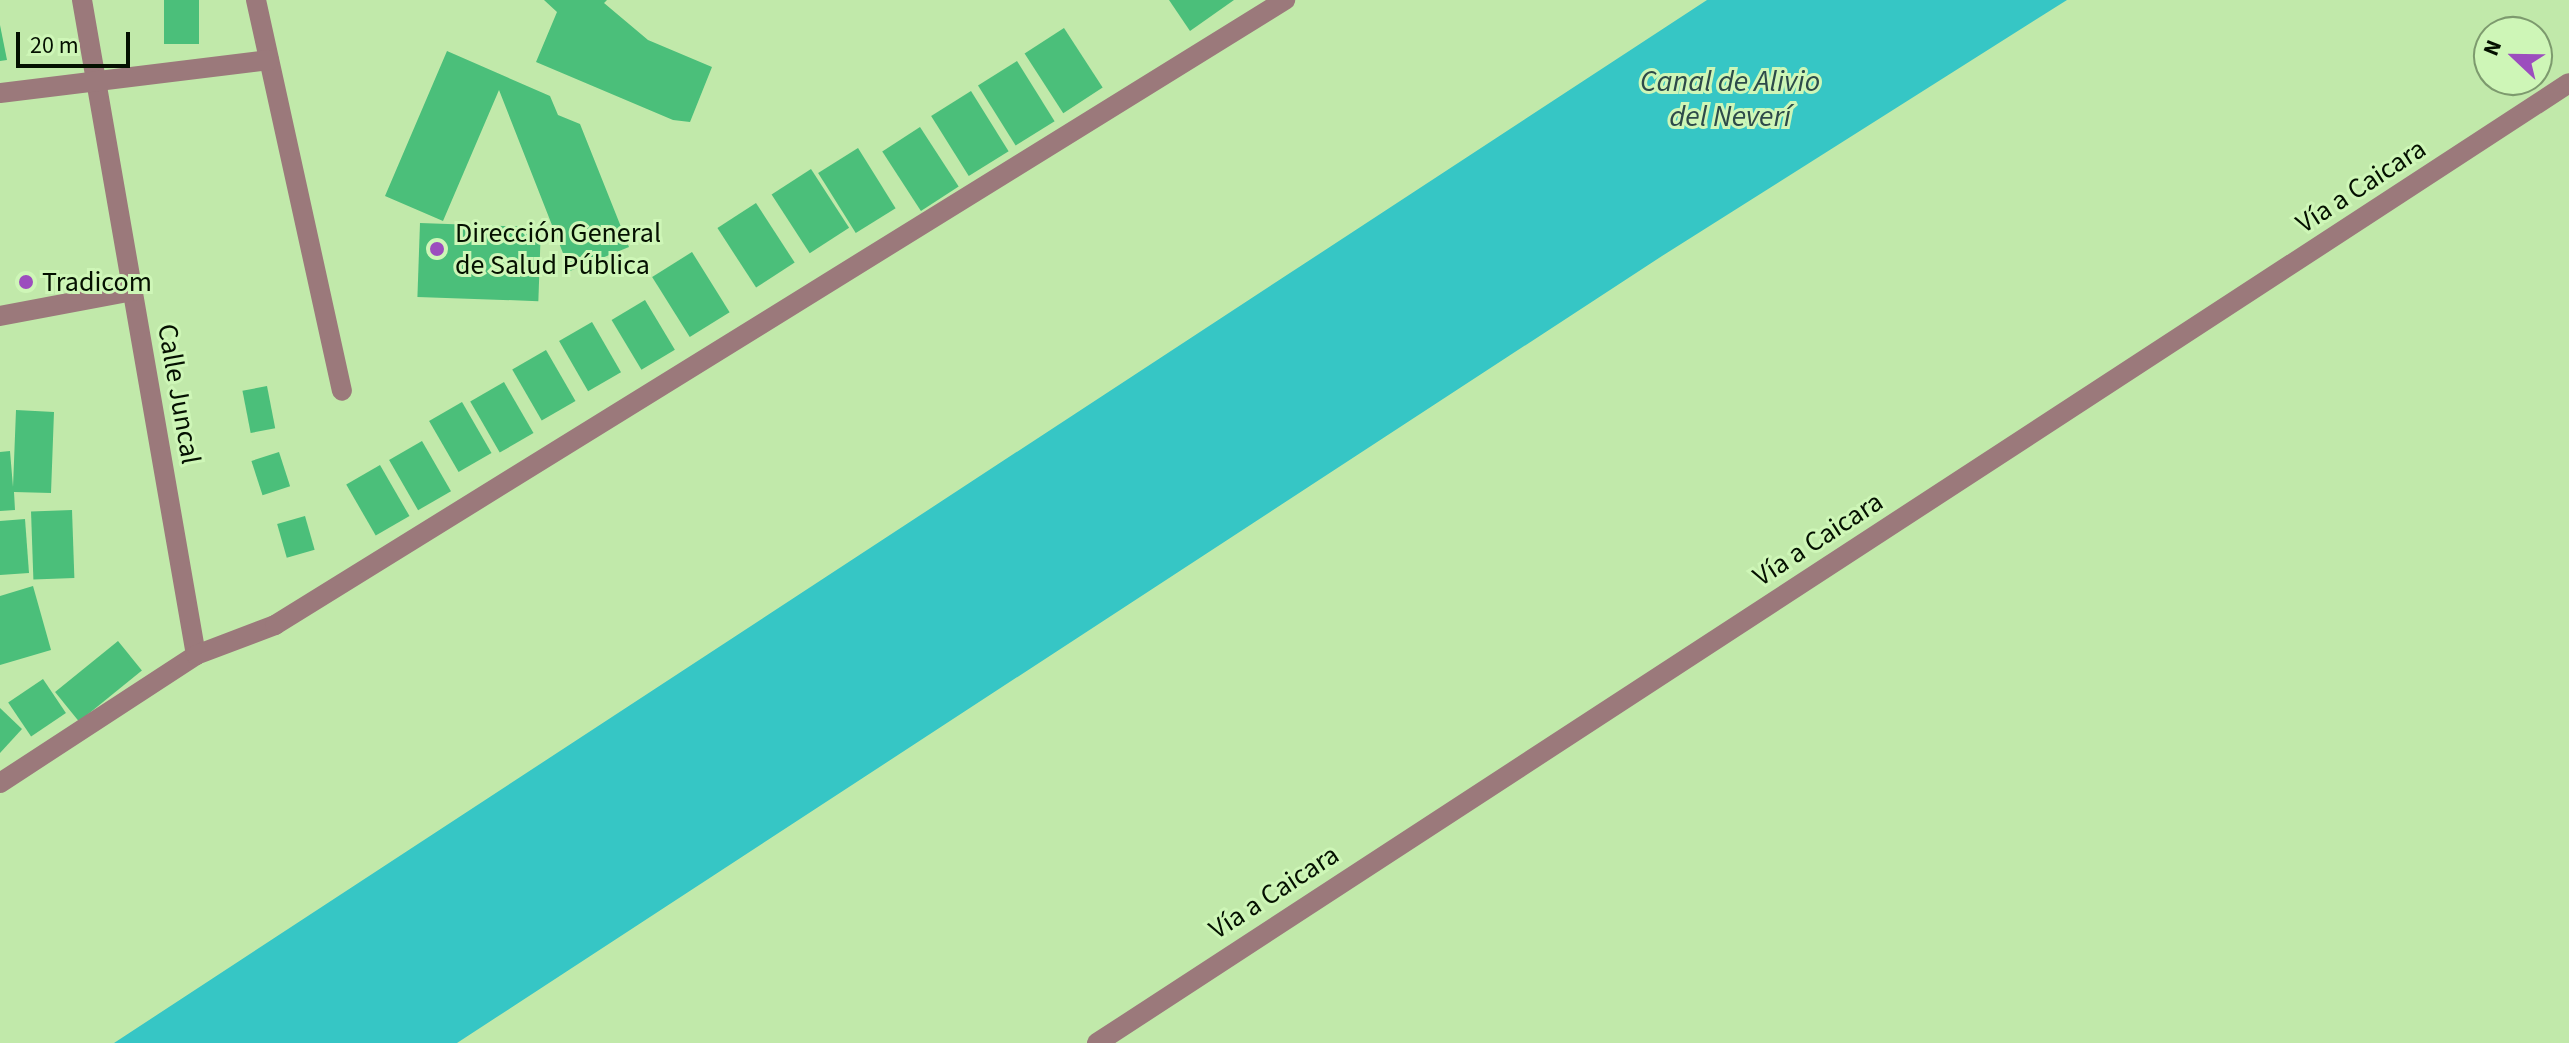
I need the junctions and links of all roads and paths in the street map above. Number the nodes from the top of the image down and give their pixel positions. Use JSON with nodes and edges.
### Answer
{"nodes":[{"id":1,"x":82,"y":0,"type":"edge"},
{"id":2,"x":256,"y":0,"type":"edge"},
{"id":3,"x":1285,"y":0,"type":"edge"},
{"id":4,"x":269,"y":60,"type":"junction"},
{"id":5,"x":96,"y":79,"type":"junction"},
{"id":6,"x":2569,"y":83,"type":"edge"},
{"id":7,"x":0,"y":93,"type":"edge"},
{"id":8,"x":132,"y":291,"type":"junction"},
{"id":9,"x":0,"y":316,"type":"edge"},
{"id":10,"x":342,"y":391,"type":"dead end"},
{"id":11,"x":196,"y":655,"type":"junction"},
{"id":12,"x":0,"y":783,"type":"edge"},
{"id":13,"x":1097,"y":1043,"type":"edge"}],
"edges":[{"from":1,"to":5,"type":"street","name":"Calle Juncal"},
{"from":2,"to":4,"type":"street"},
{"from":3,"to":11,"type":"street"},
{"from":4,"to":5,"type":"street"},
{"from":4,"to":10,"type":"street"},
{"from":5,"to":7,"type":"street"},
{"from":5,"to":8,"type":"street","name":"Calle Juncal"},
{"from":6,"to":13,"type":"street","name":"Vía a Caicara"},
{"from":8,"to":9,"type":"street"},
{"from":8,"to":11,"type":"street","name":"Calle Juncal"},
{"from":11,"to":12,"type":"street"}]}
